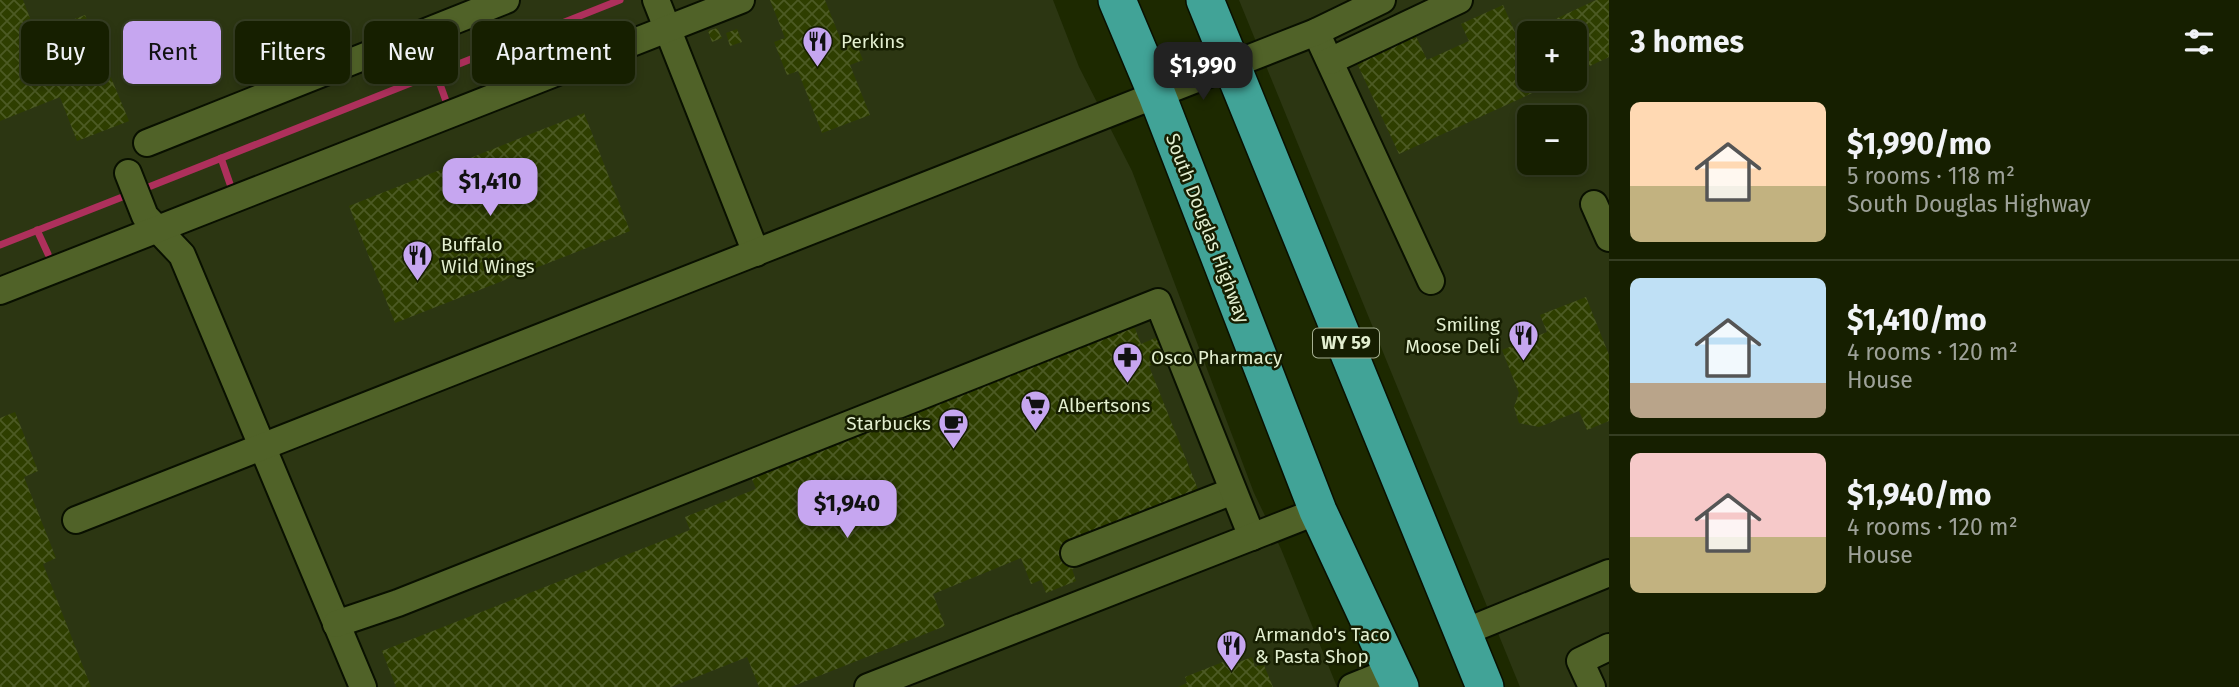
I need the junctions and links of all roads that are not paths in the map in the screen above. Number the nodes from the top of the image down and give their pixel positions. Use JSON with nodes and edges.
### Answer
{"nodes":[{"id":1,"x":506,"y":0,"type":"edge"},
{"id":2,"x":741,"y":0,"type":"edge"},
{"id":3,"x":1117,"y":0,"type":"edge"},
{"id":4,"x":1205,"y":0,"type":"edge"},
{"id":5,"x":1382,"y":0,"type":"edge"},
{"id":6,"x":1459,"y":0,"type":"edge"},
{"id":7,"x":662,"y":14,"type":"edge"},
{"id":8,"x":1317,"y":32,"type":"junction"},
{"id":9,"x":1330,"y":61,"type":"junction"},
{"id":10,"x":1232,"y":65,"type":"junction"},
{"id":11,"x":1157,"y":95,"type":"junction"},
{"id":12,"x":147,"y":143,"type":"dead end"},
{"id":13,"x":128,"y":173,"type":"dead end"},
{"id":14,"x":1594,"y":204,"type":"dead end"},
{"id":15,"x":151,"y":222,"type":"junction"},
{"id":16,"x":1609,"y":238,"type":"edge"},
{"id":17,"x":756,"y":253,"type":"junction"},
{"id":18,"x":1431,"y":281,"type":"dead end"},
{"id":19,"x":0,"y":291,"type":"edge"},
{"id":20,"x":262,"y":447,"type":"junction"},
{"id":21,"x":1233,"y":491,"type":"junction"},
{"id":22,"x":1318,"y":511,"type":"junction"},
{"id":23,"x":76,"y":520,"type":"dead end"},
{"id":24,"x":1252,"y":537,"type":"junction"},
{"id":25,"x":1074,"y":553,"type":"dead end"},
{"id":26,"x":1609,"y":573,"type":"edge"},
{"id":27,"x":336,"y":624,"type":"junction"},
{"id":28,"x":1462,"y":633,"type":"junction"},
{"id":29,"x":1609,"y":648,"type":"edge"},
{"id":30,"x":1397,"y":678,"type":"edge"},
{"id":31,"x":363,"y":687,"type":"edge"},
{"id":32,"x":868,"y":687,"type":"edge"},
{"id":33,"x":1352,"y":687,"type":"edge"},
{"id":34,"x":1485,"y":687,"type":"edge"},
{"id":35,"x":1592,"y":687,"type":"edge"}],
"edges":[{"from":1,"to":12,"type":"street"},
{"from":2,"to":7,"type":"street"},
{"from":3,"to":11,"type":"highway","name":"South Douglas Highway"},
{"from":4,"to":10,"type":"highway","number":"WY 59"},
{"from":5,"to":8,"type":"street"},
{"from":6,"to":9,"type":"street"},
{"from":7,"to":15,"type":"street"},
{"from":7,"to":17,"type":"street"},
{"from":8,"to":9,"type":"street"},
{"from":8,"to":10,"type":"street"},
{"from":9,"to":18,"type":"street"},
{"from":10,"to":11,"type":"street"},
{"from":10,"to":28,"type":"highway","number":"WY 59"},
{"from":11,"to":17,"type":"street"},
{"from":11,"to":22,"type":"highway","name":"South Douglas Highway"},
{"from":13,"to":15,"type":"street"},
{"from":14,"to":16,"type":"street"},
{"from":15,"to":19,"type":"street"},
{"from":15,"to":20,"type":"street"},
{"from":17,"to":20,"type":"street"},
{"from":20,"to":23,"type":"street"},
{"from":20,"to":27,"type":"street"},
{"from":21,"to":24,"type":"street"},
{"from":21,"to":25,"type":"street"},
{"from":21,"to":27,"type":"street"},
{"from":22,"to":24,"type":"street"},
{"from":22,"to":30,"type":"highway","name":"South Douglas Highway"},
{"from":24,"to":32,"type":"street"},
{"from":26,"to":28,"type":"street"},
{"from":27,"to":31,"type":"street"},
{"from":28,"to":34,"type":"highway","number":"WY 59"},
{"from":29,"to":35,"type":"street"},
{"from":30,"to":33,"type":"street"}]}
